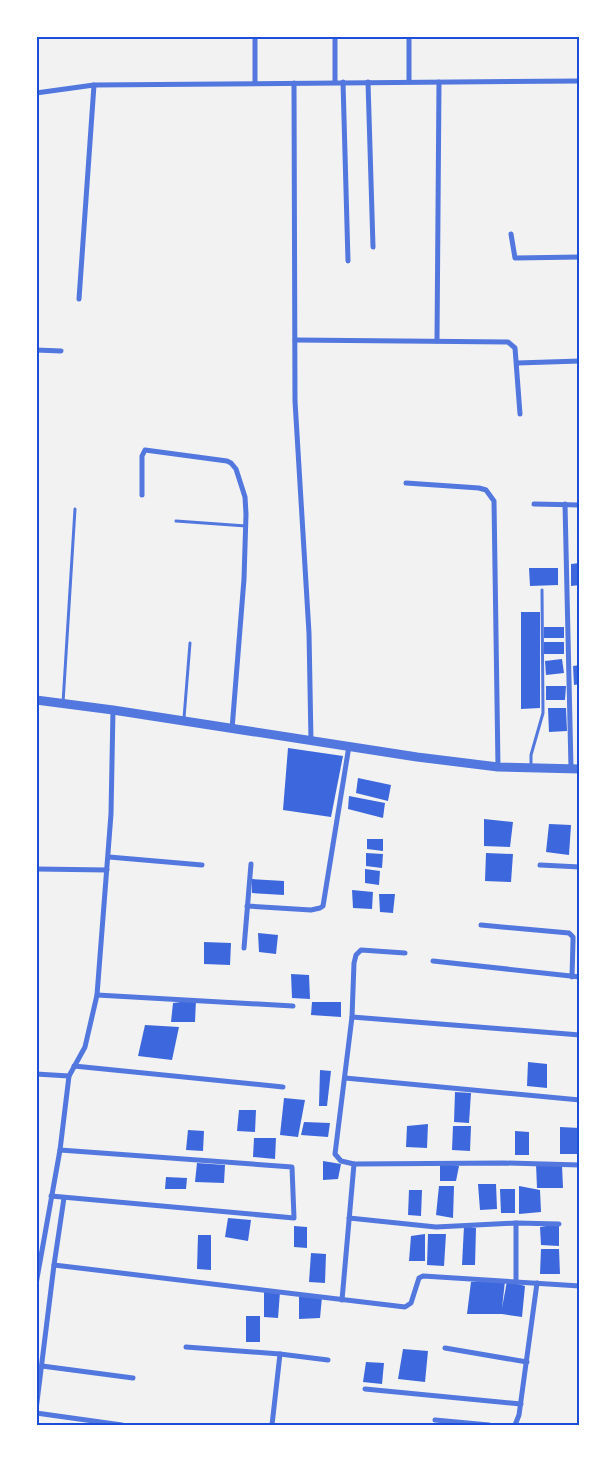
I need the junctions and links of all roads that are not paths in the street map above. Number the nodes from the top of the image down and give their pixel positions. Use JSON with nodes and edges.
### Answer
{"nodes":[{"id":1,"x":255,"y":36,"type":"edge"},
{"id":2,"x":335,"y":36,"type":"edge"},
{"id":3,"x":409,"y":36,"type":"edge"},
{"id":4,"x":580,"y":81,"type":"edge"},
{"id":5,"x":334,"y":82,"type":"junction"},
{"id":6,"x":343,"y":82,"type":"junction"},
{"id":7,"x":368,"y":82,"type":"junction"},
{"id":8,"x":409,"y":82,"type":"junction"},
{"id":9,"x":439,"y":82,"type":"junction"},
{"id":10,"x":255,"y":83,"type":"junction"},
{"id":11,"x":294,"y":83,"type":"junction"},
{"id":12,"x":94,"y":85,"type":"junction"},
{"id":13,"x":36,"y":93,"type":"edge"},
{"id":14,"x":511,"y":234,"type":"dead end"},
{"id":15,"x":373,"y":247,"type":"dead end"},
{"id":16,"x":580,"y":257,"type":"edge"},
{"id":17,"x":348,"y":261,"type":"dead end"},
{"id":18,"x":79,"y":299,"type":"dead end"},
{"id":19,"x":295,"y":340,"type":"junction"},
{"id":20,"x":437,"y":341,"type":"junction"},
{"id":21,"x":36,"y":350,"type":"edge"},
{"id":22,"x":61,"y":351,"type":"dead end"},
{"id":23,"x":580,"y":361,"type":"edge"},
{"id":24,"x":517,"y":363,"type":"junction"},
{"id":25,"x":520,"y":414,"type":"dead end"},
{"id":26,"x":406,"y":483,"type":"dead end"},
{"id":27,"x":142,"y":495,"type":"dead end"},
{"id":28,"x":534,"y":504,"type":"dead end"},
{"id":29,"x":565,"y":504,"type":"junction"},
{"id":30,"x":580,"y":505,"type":"edge"},
{"id":31,"x":76,"y":509,"type":"dead end"},
{"id":32,"x":176,"y":521,"type":"dead end"},
{"id":33,"x":246,"y":526,"type":"junction"},
{"id":34,"x":542,"y":590,"type":"dead end"},
{"id":35,"x":190,"y":643,"type":"dead end"},
{"id":36,"x":36,"y":700,"type":"edge"},
{"id":37,"x":63,"y":703,"type":"junction"},
{"id":38,"x":113,"y":710,"type":"junction"},
{"id":39,"x":184,"y":719,"type":"junction"},
{"id":40,"x":232,"y":729,"type":"junction"},
{"id":41,"x":311,"y":741,"type":"junction"},
{"id":42,"x":349,"y":746,"type":"junction"},
{"id":43,"x":498,"y":766,"type":"junction"},
{"id":44,"x":531,"y":767,"type":"junction"},
{"id":45,"x":576,"y":768,"type":"edge"},
{"id":46,"x":109,"y":857,"type":"junction"},
{"id":47,"x":251,"y":864,"type":"dead end"},
{"id":48,"x":202,"y":865,"type":"dead end"},
{"id":49,"x":540,"y":866,"type":"dead end"},
{"id":50,"x":580,"y":867,"type":"edge"},
{"id":51,"x":36,"y":869,"type":"edge"},
{"id":52,"x":107,"y":870,"type":"junction"},
{"id":53,"x":248,"y":906,"type":"junction"},
{"id":54,"x":481,"y":925,"type":"dead end"},
{"id":55,"x":244,"y":948,"type":"dead end"},
{"id":56,"x":405,"y":953,"type":"dead end"},
{"id":57,"x":433,"y":961,"type":"dead end"},
{"id":58,"x":572,"y":977,"type":"junction"},
{"id":59,"x":580,"y":977,"type":"edge"},
{"id":60,"x":97,"y":995,"type":"junction"},
{"id":61,"x":293,"y":1006,"type":"dead end"},
{"id":62,"x":352,"y":1017,"type":"junction"},
{"id":63,"x":580,"y":1036,"type":"edge"},
{"id":64,"x":74,"y":1066,"type":"junction"},
{"id":65,"x":36,"y":1074,"type":"edge"},
{"id":66,"x":69,"y":1076,"type":"junction"},
{"id":67,"x":345,"y":1078,"type":"junction"},
{"id":68,"x":283,"y":1086,"type":"dead end"},
{"id":69,"x":580,"y":1100,"type":"edge"},
{"id":70,"x":60,"y":1150,"type":"junction"},
{"id":71,"x":354,"y":1164,"type":"junction"},
{"id":72,"x":580,"y":1165,"type":"edge"},
{"id":73,"x":51,"y":1196,"type":"junction"},
{"id":74,"x":64,"y":1198,"type":"junction"},
{"id":75,"x":349,"y":1218,"type":"junction"},
{"id":76,"x":516,"y":1223,"type":"junction"},
{"id":77,"x":559,"y":1224,"type":"dead end"},
{"id":78,"x":36,"y":1238,"type":"edge"},
{"id":79,"x":43,"y":1239,"type":"junction"},
{"id":80,"x":54,"y":1264,"type":"junction"},
{"id":81,"x":516,"y":1282,"type":"junction"},
{"id":82,"x":537,"y":1283,"type":"junction"},
{"id":83,"x":36,"y":1284,"type":"edge"},
{"id":84,"x":580,"y":1286,"type":"edge"},
{"id":85,"x":342,"y":1300,"type":"junction"},
{"id":86,"x":186,"y":1348,"type":"dead end"},
{"id":87,"x":445,"y":1348,"type":"dead end"},
{"id":88,"x":280,"y":1354,"type":"junction"},
{"id":89,"x":328,"y":1360,"type":"dead end"},
{"id":90,"x":527,"y":1362,"type":"junction"},
{"id":91,"x":42,"y":1366,"type":"junction"},
{"id":92,"x":133,"y":1378,"type":"dead end"},
{"id":93,"x":366,"y":1389,"type":"dead end"},
{"id":94,"x":521,"y":1404,"type":"junction"},
{"id":95,"x":36,"y":1412,"type":"edge"},
{"id":96,"x":435,"y":1420,"type":"dead end"},
{"id":97,"x":122,"y":1425,"type":"edge"},
{"id":98,"x":272,"y":1425,"type":"edge"},
{"id":99,"x":489,"y":1425,"type":"edge"},
{"id":100,"x":515,"y":1425,"type":"edge"}],
"edges":[{"from":1,"to":10,"type":"street"},
{"from":2,"to":5,"type":"street"},
{"from":3,"to":8,"type":"street"},
{"from":4,"to":9,"type":"street"},
{"from":5,"to":6,"type":"street"},
{"from":5,"to":11,"type":"street"},
{"from":6,"to":7,"type":"street"},
{"from":6,"to":17,"type":"street"},
{"from":7,"to":8,"type":"street"},
{"from":7,"to":15,"type":"street"},
{"from":8,"to":9,"type":"street"},
{"from":9,"to":20,"type":"street"},
{"from":10,"to":11,"type":"street"},
{"from":10,"to":12,"type":"street"},
{"from":11,"to":19,"type":"street"},
{"from":12,"to":13,"type":"street"},
{"from":12,"to":18,"type":"street"},
{"from":14,"to":16,"type":"street"},
{"from":19,"to":20,"type":"street"},
{"from":19,"to":41,"type":"street"},
{"from":20,"to":24,"type":"street"},
{"from":21,"to":22,"type":"street"},
{"from":23,"to":24,"type":"street"},
{"from":24,"to":25,"type":"street"},
{"from":26,"to":43,"type":"street"},
{"from":27,"to":33,"type":"street"},
{"from":28,"to":29,"type":"street"},
{"from":29,"to":30,"type":"street"},
{"from":29,"to":45,"type":"street"},
{"from":31,"to":37,"type":"lane"},
{"from":32,"to":33,"type":"lane"},
{"from":33,"to":40,"type":"street"},
{"from":34,"to":44,"type":"lane"},
{"from":35,"to":39,"type":"lane"},
{"from":36,"to":37,"type":"street"},
{"from":37,"to":38,"type":"street"},
{"from":38,"to":39,"type":"street"},
{"from":38,"to":46,"type":"street"},
{"from":39,"to":40,"type":"street"},
{"from":40,"to":41,"type":"street"},
{"from":41,"to":42,"type":"street"},
{"from":42,"to":43,"type":"street"},
{"from":42,"to":53,"type":"street"},
{"from":43,"to":44,"type":"street"},
{"from":44,"to":45,"type":"street"},
{"from":46,"to":48,"type":"street"},
{"from":46,"to":52,"type":"street"},
{"from":47,"to":53,"type":"street"},
{"from":49,"to":50,"type":"street"},
{"from":51,"to":52,"type":"street"},
{"from":52,"to":60,"type":"street"},
{"from":53,"to":55,"type":"street"},
{"from":54,"to":58,"type":"street"},
{"from":56,"to":62,"type":"street"},
{"from":57,"to":58,"type":"street"},
{"from":58,"to":59,"type":"street"},
{"from":60,"to":61,"type":"street"},
{"from":60,"to":64,"type":"street"},
{"from":62,"to":63,"type":"street"},
{"from":62,"to":67,"type":"street"},
{"from":64,"to":66,"type":"street"},
{"from":64,"to":68,"type":"street"},
{"from":65,"to":66,"type":"street"},
{"from":66,"to":70,"type":"street"},
{"from":67,"to":69,"type":"street"},
{"from":67,"to":71,"type":"street"},
{"from":70,"to":73,"type":"street"},
{"from":70,"to":74,"type":"street"},
{"from":71,"to":72,"type":"street"},
{"from":71,"to":75,"type":"street"},
{"from":73,"to":74,"type":"street"},
{"from":73,"to":79,"type":"street"},
{"from":74,"to":80,"type":"street"},
{"from":75,"to":76,"type":"street"},
{"from":75,"to":85,"type":"street"},
{"from":76,"to":77,"type":"street"},
{"from":76,"to":81,"type":"street"},
{"from":78,"to":79,"type":"street"},
{"from":79,"to":83,"type":"street"},
{"from":80,"to":85,"type":"street"},
{"from":80,"to":91,"type":"street"},
{"from":81,"to":82,"type":"street"},
{"from":81,"to":85,"type":"street"},
{"from":82,"to":84,"type":"street"},
{"from":82,"to":90,"type":"street"},
{"from":86,"to":88,"type":"street"},
{"from":87,"to":90,"type":"street"},
{"from":88,"to":89,"type":"street"},
{"from":88,"to":98,"type":"street"},
{"from":90,"to":94,"type":"street"},
{"from":91,"to":92,"type":"street"},
{"from":91,"to":95,"type":"street"},
{"from":93,"to":94,"type":"street"},
{"from":94,"to":100,"type":"street"},
{"from":95,"to":97,"type":"street"},
{"from":96,"to":99,"type":"street"}]}
